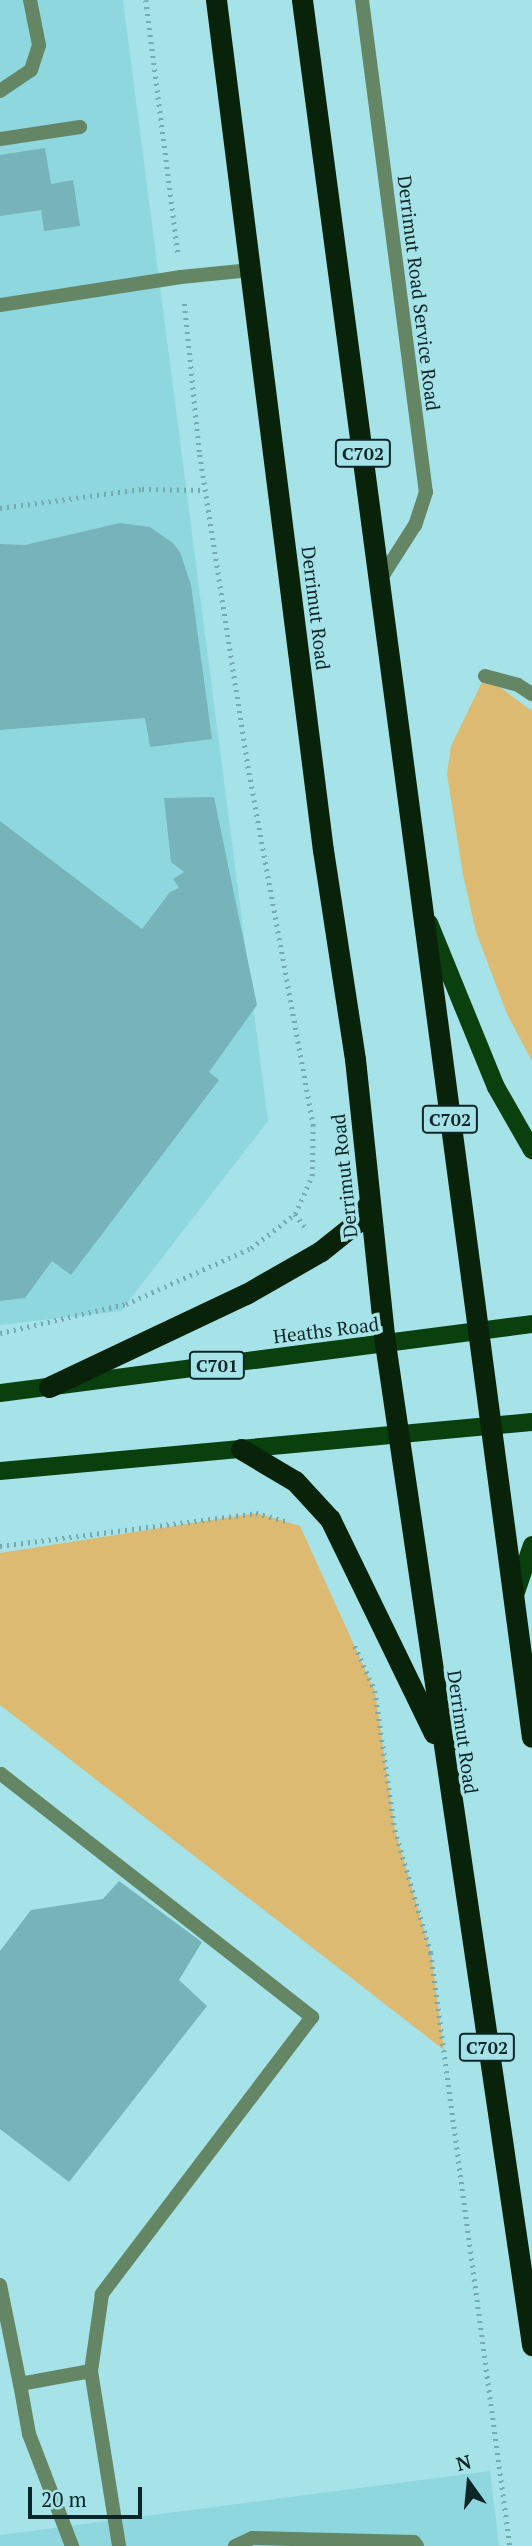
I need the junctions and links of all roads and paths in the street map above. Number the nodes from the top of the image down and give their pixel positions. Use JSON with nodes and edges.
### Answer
{"nodes":[{"id":1,"x":30,"y":0,"type":"edge"},
{"id":2,"x":146,"y":0,"type":"edge"},
{"id":3,"x":216,"y":0,"type":"edge"},
{"id":4,"x":302,"y":0,"type":"edge"},
{"id":5,"x":362,"y":0,"type":"edge"},
{"id":6,"x":0,"y":91,"type":"edge"},
{"id":7,"x":80,"y":127,"type":"dead end"},
{"id":8,"x":0,"y":139,"type":"edge"},
{"id":9,"x":251,"y":270,"type":"junction"},
{"id":10,"x":181,"y":276,"type":"junction"},
{"id":11,"x":0,"y":305,"type":"edge"},
{"id":12,"x":205,"y":490,"type":"junction"},
{"id":13,"x":0,"y":508,"type":"edge"},
{"id":14,"x":380,"y":580,"type":"junction"},
{"id":15,"x":485,"y":676,"type":"dead end"},
{"id":16,"x":532,"y":694,"type":"edge"},
{"id":17,"x":422,"y":907,"type":"junction"},
{"id":18,"x":532,"y":1150,"type":"edge"},
{"id":19,"x":369,"y":1203,"type":"junction"},
{"id":20,"x":532,"y":1324,"type":"edge"},
{"id":21,"x":477,"y":1330,"type":"junction"},
{"id":22,"x":0,"y":1333,"type":"edge"},
{"id":23,"x":384,"y":1343,"type":"junction"},
{"id":24,"x":49,"y":1387,"type":"junction"},
{"id":25,"x":0,"y":1393,"type":"edge"},
{"id":26,"x":532,"y":1422,"type":"edge"},
{"id":27,"x":491,"y":1427,"type":"junction"},
{"id":28,"x":397,"y":1432,"type":"junction"},
{"id":29,"x":241,"y":1449,"type":"junction"},
{"id":30,"x":0,"y":1471,"type":"edge"},
{"id":31,"x":330,"y":1519,"type":"junction"},
{"id":32,"x":532,"y":1545,"type":"edge"},
{"id":33,"x":0,"y":1546,"type":"edge"},
{"id":34,"x":514,"y":1598,"type":"junction"},
{"id":35,"x":352,"y":1640,"type":"dead end"},
{"id":36,"x":530,"y":1712,"type":"edge"},
{"id":37,"x":532,"y":1737,"type":"edge"},
{"id":38,"x":442,"y":1750,"type":"junction"},
{"id":39,"x":0,"y":1774,"type":"edge"},
{"id":40,"x":0,"y":2285,"type":"edge"},
{"id":41,"x":532,"y":2345,"type":"edge"},
{"id":42,"x":91,"y":2371,"type":"junction"},
{"id":43,"x":20,"y":2385,"type":"junction"},
{"id":44,"x":72,"y":2546,"type":"edge"},
{"id":45,"x":119,"y":2546,"type":"edge"},
{"id":46,"x":234,"y":2546,"type":"edge"},
{"id":47,"x":417,"y":2546,"type":"edge"},
{"id":48,"x":510,"y":2546,"type":"edge"}],
"edges":[{"from":1,"to":6,"type":"street"},
{"from":2,"to":10,"type":"path"},
{"from":3,"to":9,"type":"highway","name":"Derrimut Road","number":"C702"},
{"from":4,"to":14,"type":"highway","number":"C702"},
{"from":5,"to":14,"type":"street","name":"Derrimut Road Service Road"},
{"from":7,"to":8,"type":"street"},
{"from":9,"to":10,"type":"street"},
{"from":9,"to":19,"type":"highway","name":"Derrimut Road","number":"C702"},
{"from":10,"to":11,"type":"street"},
{"from":10,"to":12,"type":"path"},
{"from":12,"to":13,"type":"path"},
{"from":12,"to":22,"type":"path"},
{"from":14,"to":17,"type":"highway","number":"C702"},
{"from":15,"to":16,"type":"street"},
{"from":17,"to":18,"type":"main road"},
{"from":17,"to":21,"type":"highway","number":"C702"},
{"from":19,"to":23,"type":"highway","name":"Derrimut Road","number":"C702"},
{"from":19,"to":24,"type":"highway"},
{"from":20,"to":21,"type":"main road","name":"Heaths Road","number":"C701"},
{"from":21,"to":23,"type":"main road","name":"Heaths Road","number":"C701"},
{"from":21,"to":27,"type":"highway","number":"C702"},
{"from":23,"to":24,"type":"main road","name":"Heaths Road","number":"C701"},
{"from":23,"to":28,"type":"highway","name":"Derrimut Road","number":"C702"},
{"from":24,"to":25,"type":"main road","name":"Heaths Road","number":"C701"},
{"from":26,"to":27,"type":"main road"},
{"from":27,"to":28,"type":"main road"},
{"from":27,"to":34,"type":"highway","number":"C702"},
{"from":28,"to":29,"type":"main road"},
{"from":28,"to":38,"type":"highway","name":"Derrimut Road","number":"C702"},
{"from":29,"to":30,"type":"main road"},
{"from":29,"to":31,"type":"highway"},
{"from":31,"to":33,"type":"path"},
{"from":31,"to":38,"type":"highway"},
{"from":32,"to":34,"type":"main road"},
{"from":34,"to":36,"type":"highway","number":"C702"},
{"from":35,"to":48,"type":"path"},
{"from":36,"to":37,"type":"highway","number":"C702"},
{"from":38,"to":41,"type":"highway","name":"Derrimut Road","number":"C702"},
{"from":39,"to":42,"type":"street"},
{"from":40,"to":43,"type":"street"},
{"from":42,"to":43,"type":"street"},
{"from":42,"to":45,"type":"street"},
{"from":43,"to":44,"type":"street"},
{"from":46,"to":47,"type":"street"}]}
